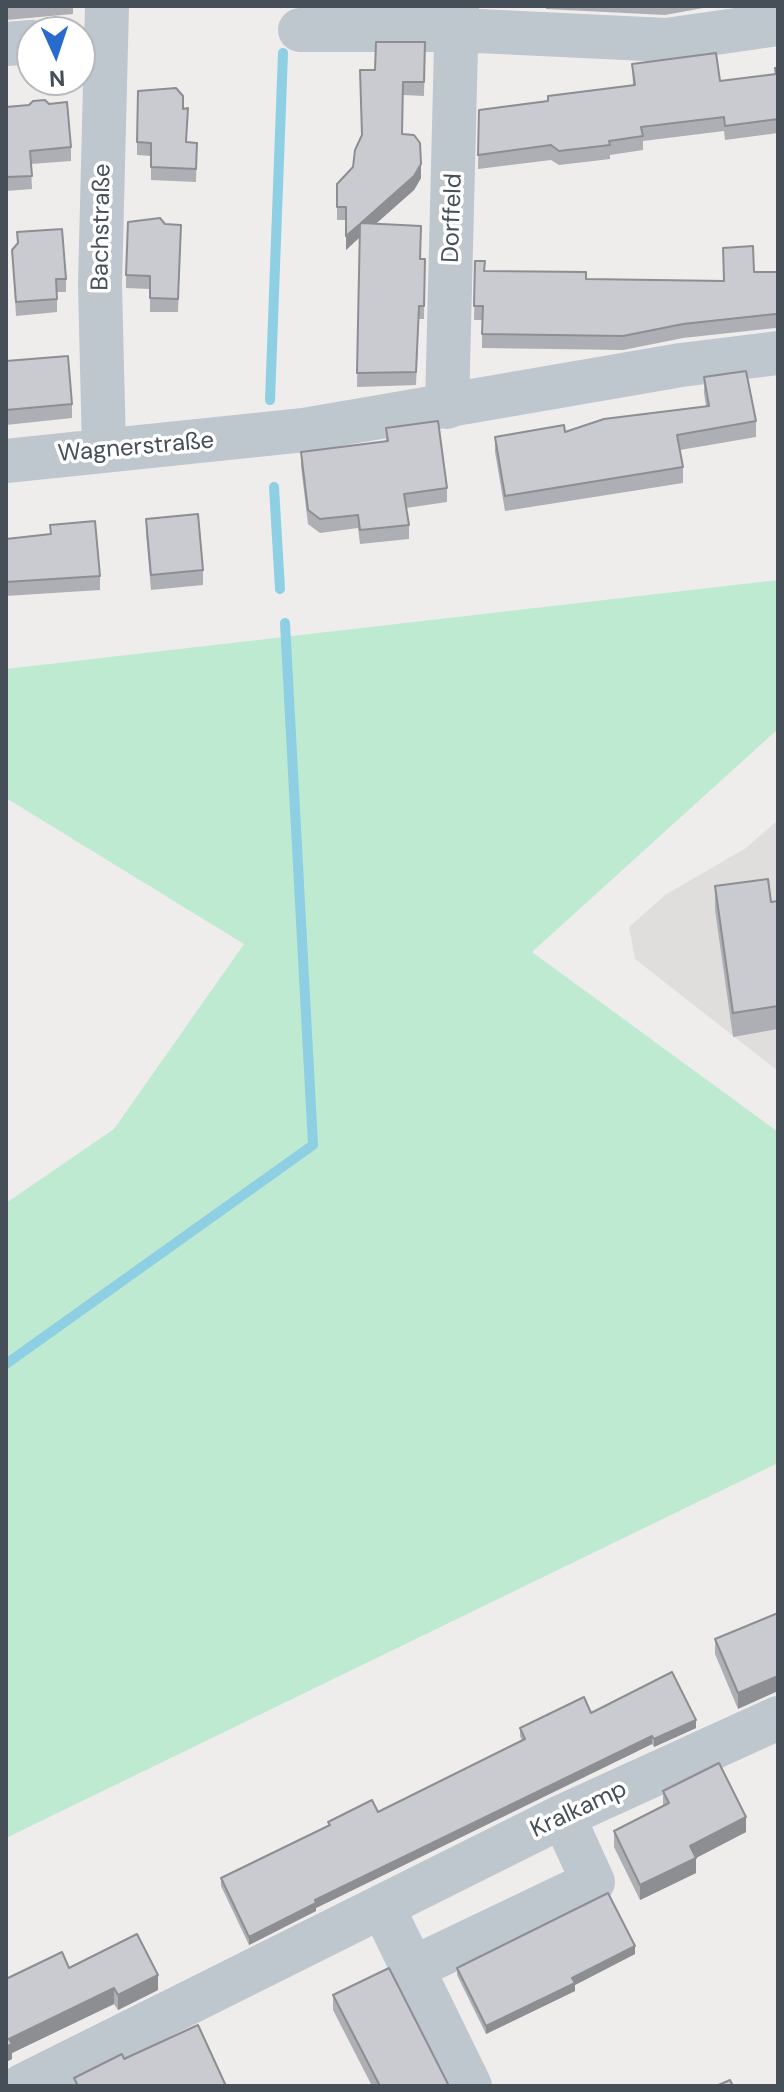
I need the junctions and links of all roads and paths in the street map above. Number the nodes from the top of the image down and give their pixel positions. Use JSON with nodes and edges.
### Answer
{"nodes":[{"id":1,"x":458,"y":18,"type":"edge"},
{"id":2,"x":778,"y":24,"type":"edge"},
{"id":3,"x":98,"y":27,"type":"edge"},
{"id":4,"x":300,"y":30,"type":"dead end"},
{"id":5,"x":778,"y":353,"type":"edge"},
{"id":6,"x":447,"y":407,"type":"junction"},
{"id":7,"x":104,"y":449,"type":"junction"},
{"id":8,"x":6,"y":461,"type":"edge"},
{"id":9,"x":778,"y":1718,"type":"edge"},
{"id":10,"x":563,"y":1816,"type":"junction"},
{"id":11,"x":382,"y":1906,"type":"junction"},
{"id":12,"x":413,"y":1968,"type":"junction"},
{"id":13,"x":27,"y":2085,"type":"edge"},
{"id":14,"x":470,"y":2086,"type":"edge"}],
"edges":[{"from":1,"to":2,"type":"street"},
{"from":1,"to":4,"type":"street"},
{"from":1,"to":6,"type":"street","name":"Dorffeld"},
{"from":3,"to":7,"type":"street","name":"Bachstraße"},
{"from":5,"to":6,"type":"street"},
{"from":6,"to":7,"type":"street","name":"Wagnerstraße"},
{"from":7,"to":8,"type":"street","name":"Wagnerstraße"},
{"from":9,"to":10,"type":"street","name":"Kralkamp"},
{"from":10,"to":11,"type":"street","name":"Kralkamp"},
{"from":10,"to":12,"type":"street"},
{"from":11,"to":12,"type":"street"},
{"from":11,"to":13,"type":"street","name":"Kralkamp"},
{"from":12,"to":14,"type":"street"}]}
